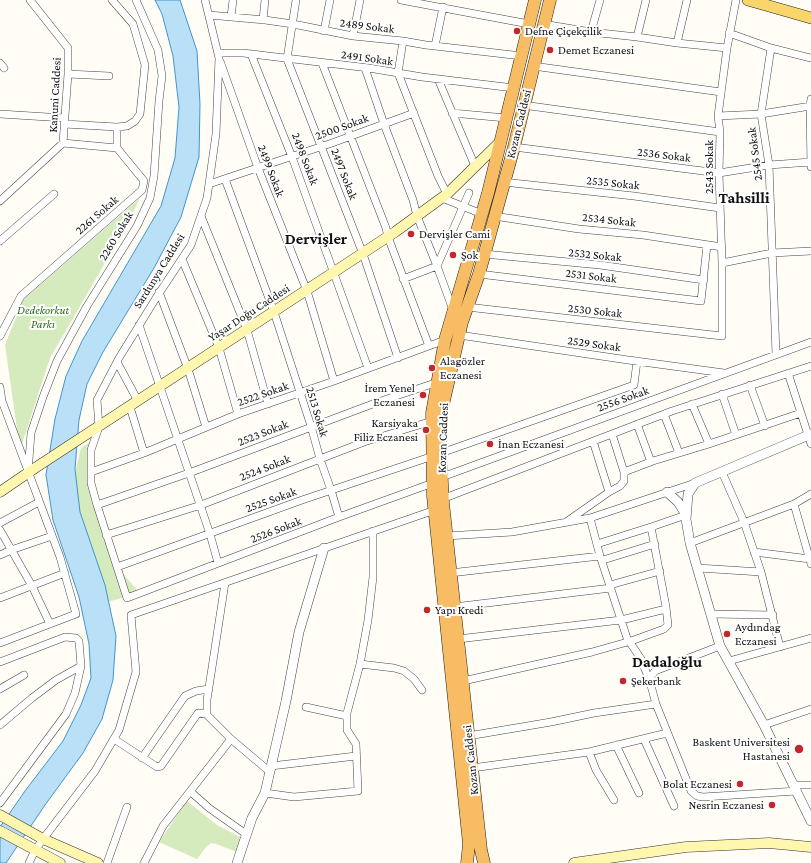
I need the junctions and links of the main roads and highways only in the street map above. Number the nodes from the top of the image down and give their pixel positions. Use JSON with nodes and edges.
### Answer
{"nodes":[{"id":1,"x":535,"y":0,"type":"edge"},
{"id":2,"x":550,"y":0,"type":"edge"},
{"id":3,"x":748,"y":0,"type":"edge"},
{"id":4,"x":811,"y":18,"type":"edge"},
{"id":5,"x":500,"y":145,"type":"junction"},
{"id":6,"x":513,"y":148,"type":"junction"},
{"id":7,"x":488,"y":215,"type":"junction"},
{"id":8,"x":437,"y":454,"type":"junction"},
{"id":9,"x":437,"y":480,"type":"junction"},
{"id":10,"x":0,"y":492,"type":"edge"},
{"id":11,"x":1,"y":815,"type":"edge"},
{"id":12,"x":0,"y":831,"type":"edge"},
{"id":13,"x":811,"y":847,"type":"edge"},
{"id":14,"x":60,"y":863,"type":"edge"},
{"id":15,"x":98,"y":863,"type":"edge"},
{"id":16,"x":467,"y":863,"type":"edge"},
{"id":17,"x":484,"y":863,"type":"edge"},
{"id":18,"x":574,"y":863,"type":"edge"}],
"edges":[{"from":1,"to":5,"type":"highway","name":"Kozan Caddesi"},
{"from":2,"to":6,"type":"highway","name":"Kozan Caddesi"},
{"from":3,"to":4,"type":"main road"},
{"from":5,"to":6,"type":"highway"},
{"from":5,"to":7,"type":"highway","name":"Kozan Caddesi"},
{"from":5,"to":10,"type":"main road","name":"Yaşar Doğu Caddesi"},
{"from":6,"to":7,"type":"highway","name":"Kozan Caddesi"},
{"from":7,"to":8,"type":"highway","name":"Kozan Caddesi"},
{"from":7,"to":8,"type":"highway","name":"Kozan Caddesi"},
{"from":8,"to":9,"type":"highway","name":"Kozan Caddesi"},
{"from":9,"to":16,"type":"highway","name":"Kozan Caddesi"},
{"from":9,"to":17,"type":"highway","name":"Kozan Caddesi"},
{"from":11,"to":15,"type":"main road"},
{"from":12,"to":14,"type":"main road"},
{"from":13,"to":18,"type":"main road"}]}
